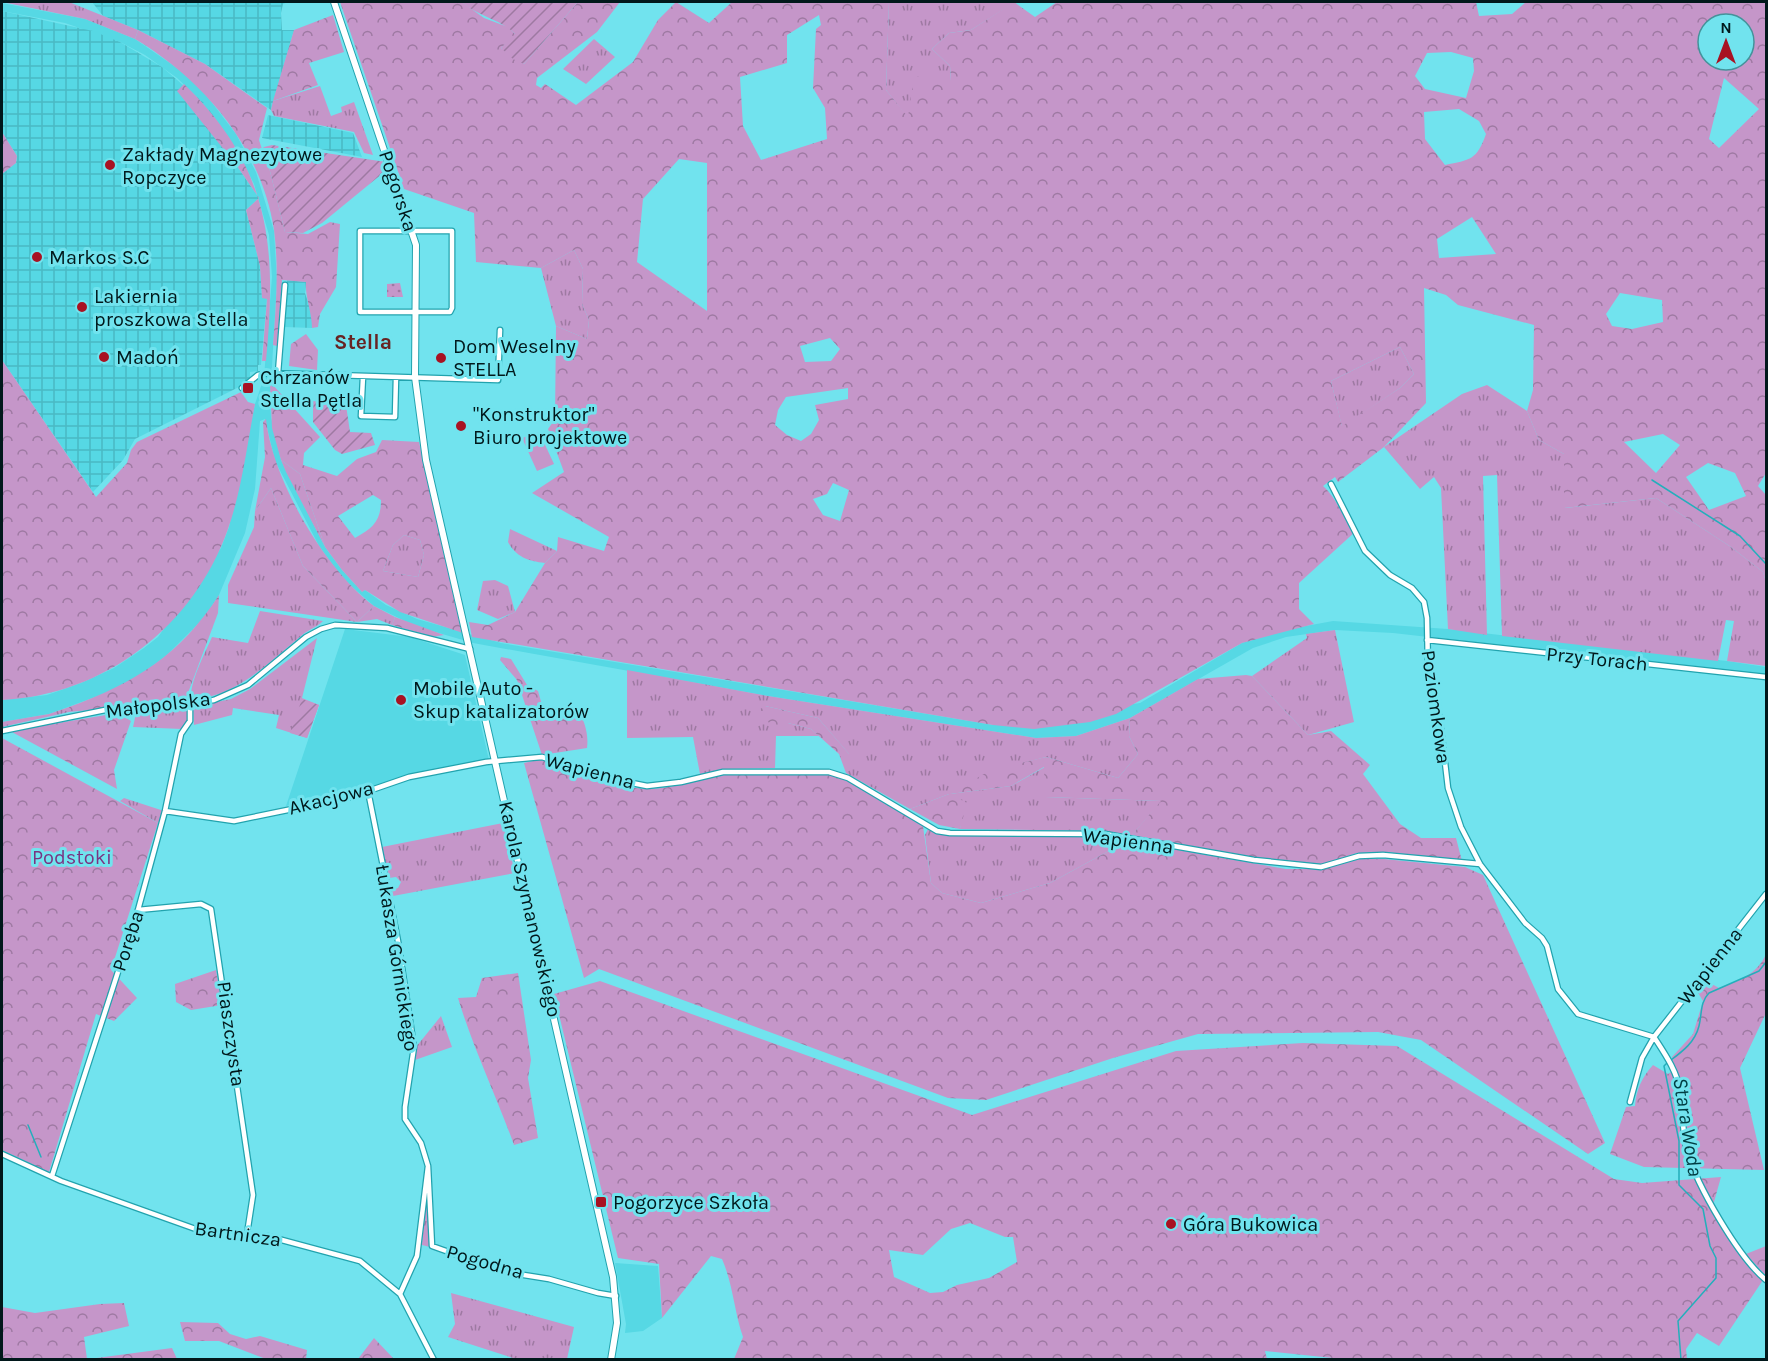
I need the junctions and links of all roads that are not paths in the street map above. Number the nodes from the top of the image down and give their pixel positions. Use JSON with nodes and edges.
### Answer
{"nodes":[{"id":1,"x":334,"y":2,"type":"edge"},
{"id":2,"x":413,"y":231,"type":"junction"},
{"id":3,"x":285,"y":285,"type":"dead end"},
{"id":4,"x":416,"y":313,"type":"junction"},
{"id":5,"x":500,"y":330,"type":"dead end"},
{"id":6,"x":278,"y":373,"type":"junction"},
{"id":7,"x":363,"y":377,"type":"junction"},
{"id":8,"x":396,"y":377,"type":"junction"},
{"id":9,"x":415,"y":378,"type":"junction"},
{"id":10,"x":242,"y":388,"type":"dead end"},
{"id":11,"x":426,"y":460,"type":"joint"},
{"id":12,"x":1331,"y":484,"type":"dead end"},
{"id":13,"x":1427,"y":640,"type":"junction"},
{"id":14,"x":470,"y":649,"type":"junction"},
{"id":15,"x":1767,"y":677,"type":"edge"},
{"id":16,"x":190,"y":704,"type":"junction"},
{"id":17,"x":2,"y":731,"type":"edge"},
{"id":18,"x":496,"y":762,"type":"junction"},
{"id":19,"x":368,"y":791,"type":"junction"},
{"id":20,"x":165,"y":811,"type":"junction"},
{"id":21,"x":1480,"y":864,"type":"junction"},
{"id":22,"x":1767,"y":894,"type":"edge"},
{"id":23,"x":138,"y":910,"type":"junction"},
{"id":24,"x":1654,"y":1037,"type":"junction"},
{"id":25,"x":1630,"y":1102,"type":"dead end"},
{"id":26,"x":2,"y":1154,"type":"edge"},
{"id":27,"x":428,"y":1166,"type":"junction"},
{"id":28,"x":52,"y":1176,"type":"junction"},
{"id":29,"x":247,"y":1234,"type":"junction"},
{"id":30,"x":1767,"y":1280,"type":"edge"},
{"id":31,"x":399,"y":1294,"type":"junction"},
{"id":32,"x":616,"y":1296,"type":"junction"},
{"id":33,"x":434,"y":1359,"type":"edge"},
{"id":34,"x":611,"y":1359,"type":"edge"}],
"edges":[{"from":1,"to":2,"type":"street","name":"Pogorska"},
{"from":2,"to":4,"type":"street","name":"Pogorska"},
{"from":2,"to":4,"type":"street"},
{"from":2,"to":4,"type":"street"},
{"from":3,"to":6,"type":"street"},
{"from":4,"to":9,"type":"street","name":"Pogorska"},
{"from":5,"to":9,"type":"street"},
{"from":6,"to":7,"type":"street"},
{"from":6,"to":10,"type":"street"},
{"from":7,"to":8,"type":"street"},
{"from":7,"to":8,"type":"street"},
{"from":8,"to":9,"type":"street"},
{"from":9,"to":11,"type":"street","name":"Pogorska"},
{"from":11,"to":14,"type":"street","name":"Karola Szymanowskiego"},
{"from":12,"to":13,"type":"street","name":"Poziomkowa"},
{"from":13,"to":15,"type":"street","name":"Przy Torach"},
{"from":13,"to":21,"type":"street","name":"Poziomkowa"},
{"from":14,"to":16,"type":"street","name":"Małopolska"},
{"from":14,"to":18,"type":"street","name":"Karola Szymanowskiego"},
{"from":16,"to":17,"type":"street","name":"Małopolska"},
{"from":16,"to":20,"type":"street","name":"Poręba"},
{"from":18,"to":19,"type":"street","name":"Akacjowa"},
{"from":18,"to":21,"type":"street","name":"Wapienna"},
{"from":18,"to":32,"type":"street","name":"Karola Szymanowskiego"},
{"from":19,"to":20,"type":"street","name":"Akacjowa"},
{"from":19,"to":27,"type":"street","name":"Łukasza Górnickiego"},
{"from":20,"to":23,"type":"street","name":"Poręba"},
{"from":21,"to":24,"type":"street"},
{"from":22,"to":24,"type":"street","name":"Wapienna"},
{"from":23,"to":28,"type":"street","name":"Poręba"},
{"from":23,"to":29,"type":"street","name":"Piaszczysta"},
{"from":24,"to":25,"type":"street","name":"Wapienna"},
{"from":24,"to":30,"type":"street"},
{"from":26,"to":28,"type":"street","name":"Bartnicza"},
{"from":27,"to":31,"type":"street","name":"Łukasza Górnickiego"},
{"from":27,"to":32,"type":"street","name":"Pogodna"},
{"from":28,"to":29,"type":"street","name":"Bartnicza"},
{"from":29,"to":31,"type":"street","name":"Bartnicza"},
{"from":31,"to":33,"type":"street","name":"Bartnicza"},
{"from":32,"to":34,"type":"street","name":"Karola Szymanowskiego"}]}
